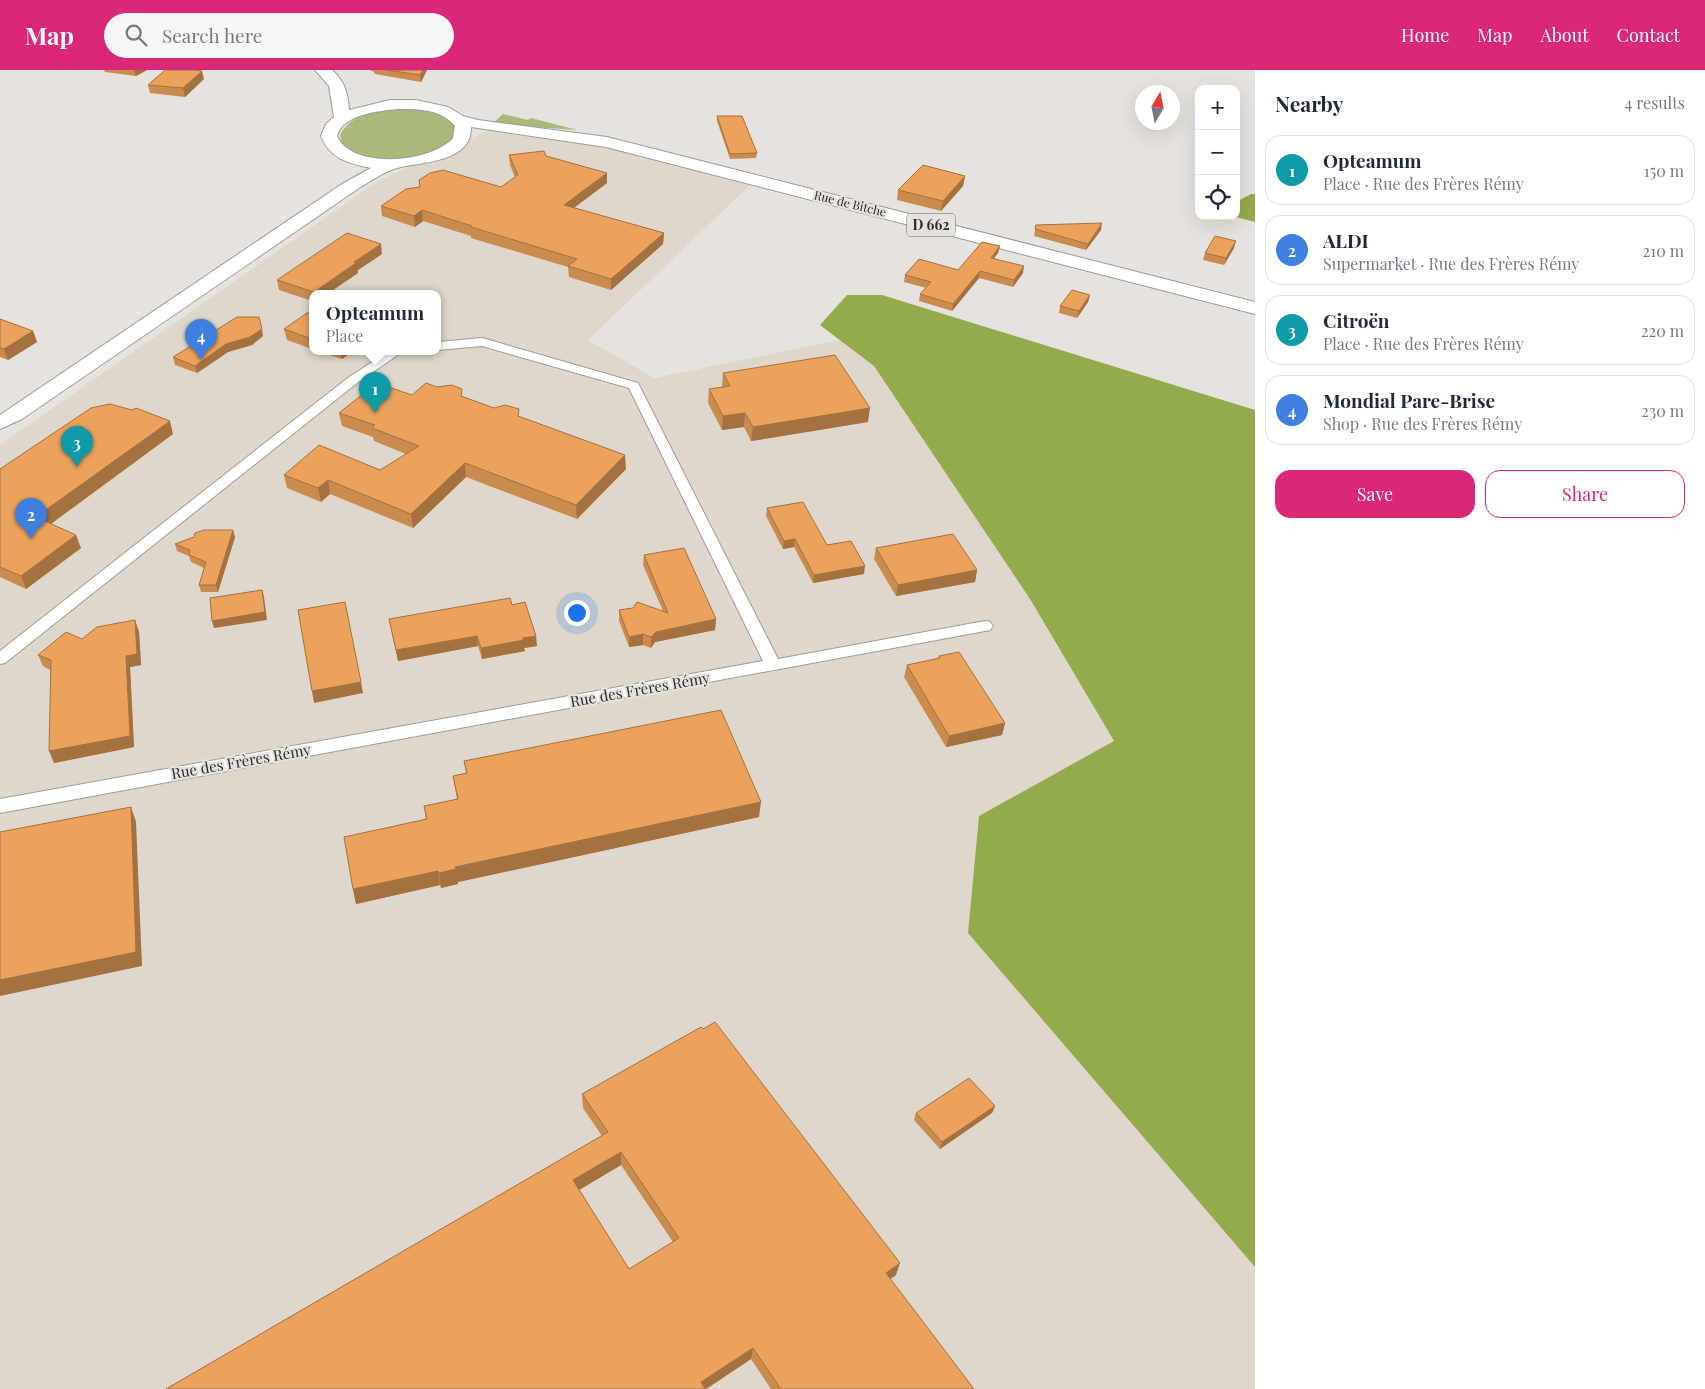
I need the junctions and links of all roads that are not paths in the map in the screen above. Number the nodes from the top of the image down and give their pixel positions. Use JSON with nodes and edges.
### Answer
{"nodes":[{"id":1,"x":322,"y":70,"type":"edge"},
{"id":2,"x":340,"y":92,"type":"junction"},
{"id":3,"x":385,"y":105,"type":"junction"},
{"id":4,"x":342,"y":119,"type":"junction"},
{"id":5,"x":460,"y":120,"type":"junction"},
{"id":6,"x":530,"y":132,"type":"junction"},
{"id":7,"x":458,"y":143,"type":"junction"},
{"id":8,"x":347,"y":156,"type":"junction"},
{"id":9,"x":394,"y":163,"type":"junction"},
{"id":10,"x":338,"y":193,"type":"junction"},
{"id":11,"x":1255,"y":308,"type":"edge"},
{"id":12,"x":441,"y":346,"type":"edge"},
{"id":13,"x":391,"y":355,"type":"edge"},
{"id":14,"x":0,"y":423,"type":"edge"},
{"id":15,"x":985,"y":626,"type":"dead end"},
{"id":16,"x":0,"y":659,"type":"edge"},
{"id":17,"x":773,"y":665,"type":"junction"},
{"id":18,"x":0,"y":806,"type":"edge"}],
"edges":[{"from":1,"to":2,"type":"main road"},
{"from":2,"to":3,"type":"main road"},
{"from":2,"to":4,"type":"main road"},
{"from":3,"to":4,"type":"main road"},
{"from":3,"to":5,"type":"main road"},
{"from":4,"to":8,"type":"main road"},
{"from":5,"to":6,"type":"main road","number":"D 662"},
{"from":5,"to":7,"type":"main road"},
{"from":6,"to":7,"type":"main road","number":"D 662"},
{"from":6,"to":11,"type":"main road","name":"Rue de Bitche","number":"D 662"},
{"from":7,"to":9,"type":"main road"},
{"from":8,"to":9,"type":"main road"},
{"from":8,"to":10,"type":"main road"},
{"from":9,"to":10,"type":"main road"},
{"from":10,"to":14,"type":"main road"},
{"from":12,"to":17,"type":"street"},
{"from":13,"to":16,"type":"street"},
{"from":15,"to":17,"type":"street","name":"Rue des Frères Rémy"},
{"from":17,"to":18,"type":"street","name":"Rue des Frères Rémy"}]}
